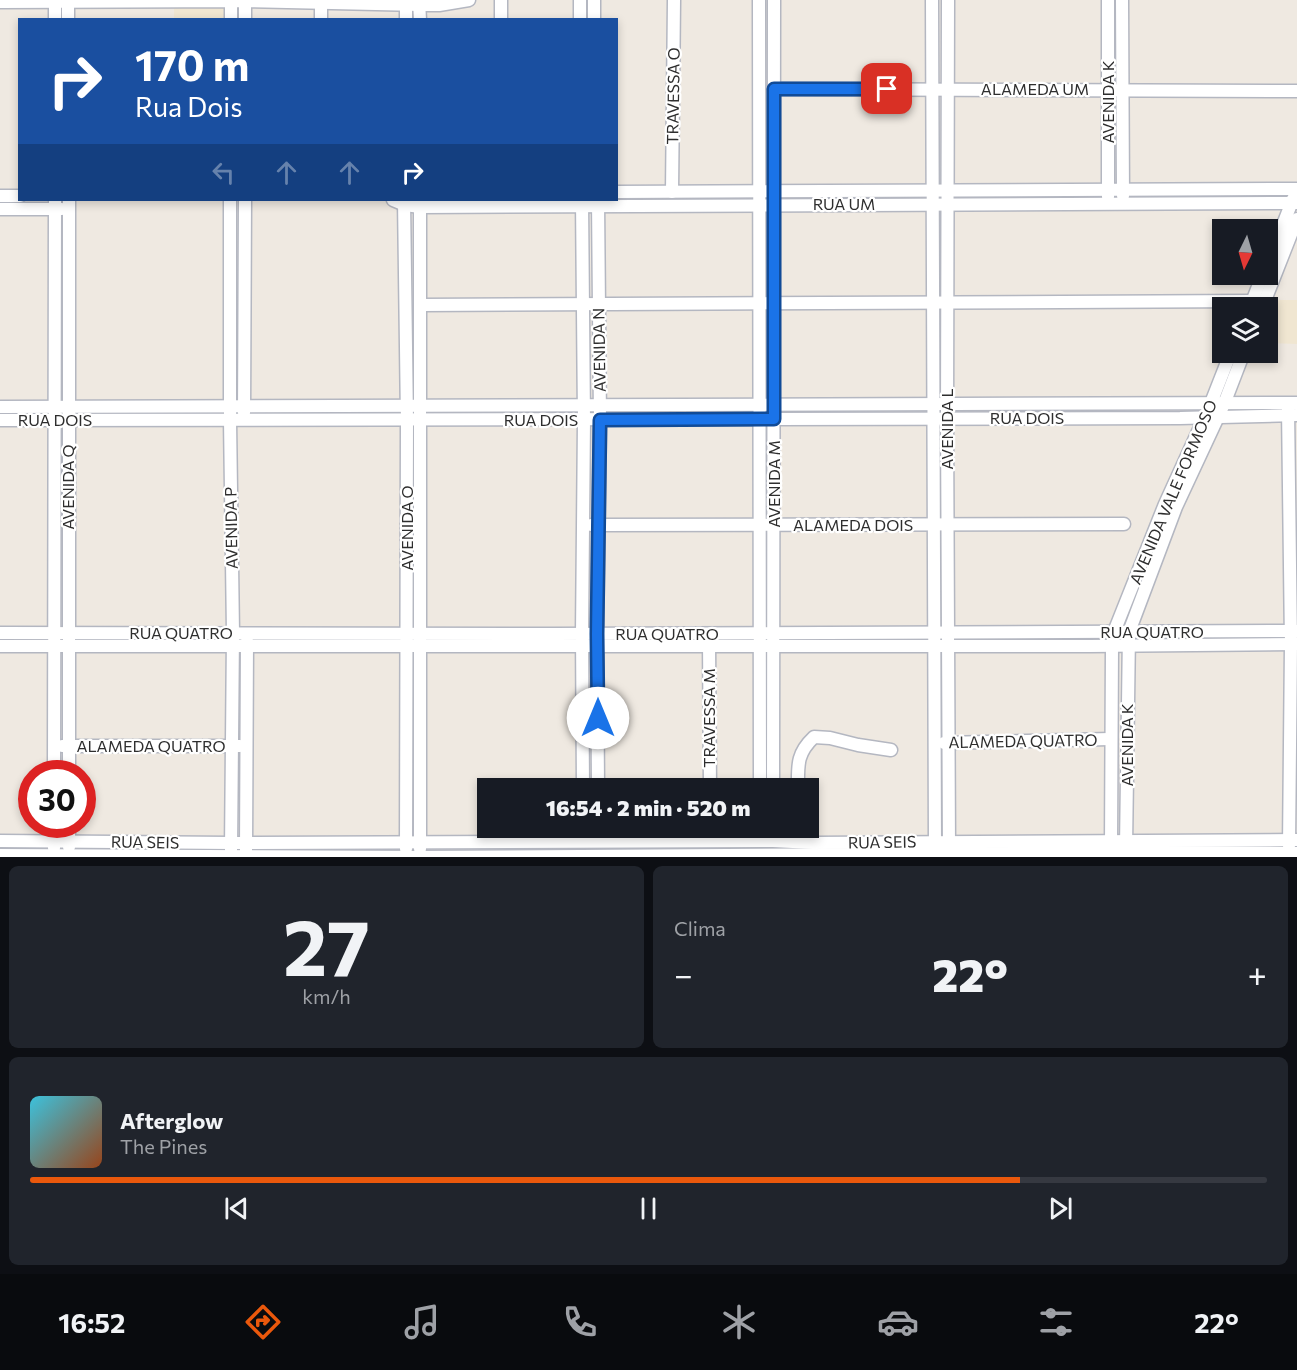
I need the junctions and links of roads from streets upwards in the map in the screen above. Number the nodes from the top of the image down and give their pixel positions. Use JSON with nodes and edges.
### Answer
{"nodes":[{"id":1,"x":469,"y":0,"type":"edge"},
{"id":2,"x":501,"y":0,"type":"edge"},
{"id":3,"x":580,"y":0,"type":"edge"},
{"id":4,"x":594,"y":0,"type":"edge"},
{"id":5,"x":674,"y":0,"type":"edge"},
{"id":6,"x":759,"y":0,"type":"edge"},
{"id":7,"x":774,"y":0,"type":"edge"},
{"id":8,"x":932,"y":0,"type":"edge"},
{"id":9,"x":948,"y":0,"type":"edge"},
{"id":10,"x":1108,"y":0,"type":"edge"},
{"id":11,"x":1122,"y":0,"type":"edge"},
{"id":12,"x":55,"y":1,"type":"edge"},
{"id":13,"x":68,"y":1,"type":"edge"},
{"id":14,"x":231,"y":1,"type":"edge"},
{"id":15,"x":245,"y":1,"type":"edge"},
{"id":16,"x":0,"y":2,"type":"edge"},
{"id":17,"x":406,"y":2,"type":"edge"},
{"id":18,"x":419,"y":2,"type":"edge"},
{"id":19,"x":321,"y":3,"type":"junction"},
{"id":20,"x":55,"y":18,"type":"edge"},
{"id":21,"x":68,"y":18,"type":"edge"},
{"id":22,"x":231,"y":18,"type":"edge"},
{"id":23,"x":245,"y":18,"type":"edge"},
{"id":24,"x":321,"y":18,"type":"edge"},
{"id":25,"x":406,"y":18,"type":"edge"},
{"id":26,"x":420,"y":18,"type":"edge"},
{"id":27,"x":501,"y":18,"type":"edge"},
{"id":28,"x":580,"y":18,"type":"edge"},
{"id":29,"x":594,"y":18,"type":"edge"},
{"id":30,"x":774,"y":89,"type":"junction"},
{"id":31,"x":932,"y":89,"type":"junction"},
{"id":32,"x":947,"y":89,"type":"junction"},
{"id":33,"x":1109,"y":89,"type":"junction"},
{"id":34,"x":1122,"y":89,"type":"junction"},
{"id":35,"x":1297,"y":91,"type":"edge"},
{"id":36,"x":1297,"y":188,"type":"edge"},
{"id":37,"x":1108,"y":189,"type":"junction"},
{"id":38,"x":1124,"y":189,"type":"junction"},
{"id":39,"x":933,"y":190,"type":"junction"},
{"id":40,"x":948,"y":190,"type":"junction"},
{"id":41,"x":773,"y":191,"type":"junction"},
{"id":42,"x":618,"y":192,"type":"edge"},
{"id":43,"x":672,"y":192,"type":"junction"},
{"id":44,"x":0,"y":195,"type":"edge"},
{"id":45,"x":18,"y":196,"type":"edge"},
{"id":46,"x":759,"y":198,"type":"junction"},
{"id":47,"x":230,"y":201,"type":"edge"},
{"id":48,"x":244,"y":201,"type":"edge"},
{"id":49,"x":401,"y":201,"type":"edge"},
{"id":50,"x":598,"y":202,"type":"edge"},
{"id":51,"x":420,"y":203,"type":"edge"},
{"id":52,"x":582,"y":203,"type":"edge"},
{"id":53,"x":1294,"y":203,"type":"edge"},
{"id":54,"x":55,"y":204,"type":"edge"},
{"id":55,"x":69,"y":204,"type":"edge"},
{"id":56,"x":774,"y":204,"type":"junction"},
{"id":57,"x":933,"y":204,"type":"junction"},
{"id":58,"x":948,"y":204,"type":"junction"},
{"id":59,"x":1108,"y":204,"type":"junction"},
{"id":60,"x":1123,"y":204,"type":"junction"},
{"id":61,"x":0,"y":209,"type":"edge"},
{"id":62,"x":1297,"y":219,"type":"edge"},
{"id":63,"x":1278,"y":239,"type":"edge"},
{"id":64,"x":55,"y":283,"type":"junction"},
{"id":65,"x":68,"y":283,"type":"junction"},
{"id":66,"x":1259,"y":297,"type":"edge"},
{"id":67,"x":230,"y":303,"type":"junction"},
{"id":68,"x":244,"y":303,"type":"junction"},
{"id":69,"x":774,"y":303,"type":"junction"},
{"id":70,"x":934,"y":303,"type":"junction"},
{"id":71,"x":948,"y":303,"type":"junction"},
{"id":72,"x":583,"y":304,"type":"junction"},
{"id":73,"x":599,"y":304,"type":"junction"},
{"id":74,"x":760,"y":304,"type":"junction"},
{"id":75,"x":421,"y":305,"type":"junction"},
{"id":76,"x":1212,"y":305,"type":"edge"},
{"id":77,"x":1227,"y":363,"type":"edge"},
{"id":78,"x":1240,"y":363,"type":"edge"},
{"id":79,"x":941,"y":405,"type":"junction"},
{"id":80,"x":584,"y":406,"type":"junction"},
{"id":81,"x":761,"y":406,"type":"junction"},
{"id":82,"x":774,"y":406,"type":"junction"},
{"id":83,"x":0,"y":407,"type":"edge"},
{"id":84,"x":406,"y":407,"type":"junction"},
{"id":85,"x":421,"y":407,"type":"junction"},
{"id":86,"x":600,"y":407,"type":"junction"},
{"id":87,"x":1293,"y":409,"type":"edge"},
{"id":88,"x":1208,"y":410,"type":"junction"},
{"id":89,"x":1221,"y":410,"type":"junction"},
{"id":90,"x":54,"y":414,"type":"junction"},
{"id":91,"x":68,"y":414,"type":"junction"},
{"id":92,"x":230,"y":414,"type":"junction"},
{"id":93,"x":244,"y":414,"type":"junction"},
{"id":94,"x":761,"y":419,"type":"junction"},
{"id":95,"x":774,"y":419,"type":"junction"},
{"id":96,"x":941,"y":419,"type":"junction"},
{"id":97,"x":0,"y":420,"type":"edge"},
{"id":98,"x":584,"y":420,"type":"junction"},
{"id":99,"x":600,"y":420,"type":"junction"},
{"id":100,"x":407,"y":421,"type":"junction"},
{"id":101,"x":421,"y":421,"type":"junction"},
{"id":102,"x":1124,"y":524,"type":"dead end"},
{"id":103,"x":583,"y":525,"type":"junction"},
{"id":104,"x":598,"y":525,"type":"junction"},
{"id":105,"x":760,"y":525,"type":"junction"},
{"id":106,"x":774,"y":525,"type":"junction"},
{"id":107,"x":941,"y":526,"type":"junction"},
{"id":108,"x":1294,"y":631,"type":"edge"},
{"id":109,"x":1114,"y":632,"type":"junction"},
{"id":110,"x":1129,"y":632,"type":"junction"},
{"id":111,"x":0,"y":633,"type":"edge"},
{"id":112,"x":54,"y":633,"type":"junction"},
{"id":113,"x":68,"y":633,"type":"junction"},
{"id":114,"x":233,"y":633,"type":"junction"},
{"id":115,"x":247,"y":633,"type":"junction"},
{"id":116,"x":759,"y":633,"type":"junction"},
{"id":117,"x":933,"y":633,"type":"junction"},
{"id":118,"x":948,"y":633,"type":"junction"},
{"id":119,"x":406,"y":634,"type":"junction"},
{"id":120,"x":421,"y":634,"type":"junction"},
{"id":121,"x":582,"y":640,"type":"junction"},
{"id":122,"x":597,"y":640,"type":"junction"},
{"id":123,"x":709,"y":640,"type":"junction"},
{"id":124,"x":768,"y":642,"type":"junction"},
{"id":125,"x":1294,"y":644,"type":"edge"},
{"id":126,"x":0,"y":646,"type":"edge"},
{"id":127,"x":934,"y":646,"type":"junction"},
{"id":128,"x":948,"y":646,"type":"junction"},
{"id":129,"x":1112,"y":646,"type":"junction"},
{"id":130,"x":1127,"y":646,"type":"junction"},
{"id":131,"x":54,"y":647,"type":"junction"},
{"id":132,"x":68,"y":647,"type":"junction"},
{"id":133,"x":233,"y":647,"type":"junction"},
{"id":134,"x":248,"y":647,"type":"junction"},
{"id":135,"x":407,"y":647,"type":"junction"},
{"id":136,"x":421,"y":647,"type":"junction"},
{"id":137,"x":1110,"y":740,"type":"junction"},
{"id":138,"x":935,"y":743,"type":"junction"},
{"id":139,"x":950,"y":743,"type":"junction"},
{"id":140,"x":54,"y":746,"type":"junction"},
{"id":141,"x":68,"y":746,"type":"junction"},
{"id":142,"x":233,"y":746,"type":"junction"},
{"id":143,"x":247,"y":746,"type":"junction"},
{"id":144,"x":891,"y":750,"type":"dead end"},
{"id":145,"x":54,"y":760,"type":"edge"},
{"id":146,"x":68,"y":760,"type":"edge"},
{"id":147,"x":583,"y":778,"type":"edge"},
{"id":148,"x":598,"y":778,"type":"edge"},
{"id":149,"x":710,"y":778,"type":"edge"},
{"id":150,"x":761,"y":778,"type":"edge"},
{"id":151,"x":773,"y":778,"type":"edge"},
{"id":152,"x":798,"y":778,"type":"edge"},
{"id":153,"x":710,"y":838,"type":"edge"},
{"id":154,"x":766,"y":838,"type":"edge"},
{"id":155,"x":768,"y":838,"type":"edge"},
{"id":156,"x":798,"y":838,"type":"edge"},
{"id":157,"x":1111,"y":840,"type":"junction"},
{"id":158,"x":1126,"y":840,"type":"junction"},
{"id":159,"x":1293,"y":840,"type":"edge"},
{"id":160,"x":0,"y":841,"type":"edge"},
{"id":161,"x":54,"y":841,"type":"junction"},
{"id":162,"x":69,"y":841,"type":"junction"},
{"id":163,"x":584,"y":841,"type":"junction"},
{"id":164,"x":598,"y":841,"type":"junction"},
{"id":165,"x":767,"y":841,"type":"junction"},
{"id":166,"x":935,"y":841,"type":"junction"},
{"id":167,"x":950,"y":841,"type":"junction"},
{"id":168,"x":710,"y":842,"type":"junction"},
{"id":169,"x":798,"y":842,"type":"junction"},
{"id":170,"x":231,"y":843,"type":"junction"},
{"id":171,"x":246,"y":843,"type":"junction"},
{"id":172,"x":406,"y":843,"type":"junction"},
{"id":173,"x":420,"y":843,"type":"junction"},
{"id":174,"x":0,"y":855,"type":"edge"},
{"id":175,"x":1111,"y":855,"type":"edge"},
{"id":176,"x":1126,"y":855,"type":"edge"},
{"id":177,"x":1292,"y":855,"type":"edge"},
{"id":178,"x":54,"y":856,"type":"edge"},
{"id":179,"x":69,"y":856,"type":"edge"},
{"id":180,"x":584,"y":856,"type":"edge"},
{"id":181,"x":598,"y":856,"type":"edge"},
{"id":182,"x":760,"y":856,"type":"edge"},
{"id":183,"x":774,"y":856,"type":"edge"},
{"id":184,"x":934,"y":856,"type":"edge"},
{"id":185,"x":949,"y":856,"type":"edge"},
{"id":186,"x":231,"y":857,"type":"edge"},
{"id":187,"x":246,"y":857,"type":"edge"},
{"id":188,"x":406,"y":857,"type":"edge"},
{"id":189,"x":420,"y":857,"type":"edge"}],
"edges":[{"from":1,"to":18,"type":"street"},
{"from":2,"to":27,"type":"street"},
{"from":3,"to":28,"type":"street"},
{"from":4,"to":29,"type":"street"},
{"from":5,"to":43,"type":"street","name":"TRAVESSA O"},
{"from":6,"to":46,"type":"street","name":"AVENIDA M"},
{"from":7,"to":30,"type":"street","name":"AVENIDA M"},
{"from":8,"to":31,"type":"street","name":"AVENIDA L"},
{"from":9,"to":32,"type":"street","name":"AVENIDA L"},
{"from":10,"to":33,"type":"street","name":"AVENIDA K"},
{"from":11,"to":34,"type":"street","name":"AVENIDA K"},
{"from":12,"to":13,"type":"street"},
{"from":12,"to":16,"type":"street"},
{"from":12,"to":20,"type":"street"},
{"from":13,"to":14,"type":"street"},
{"from":13,"to":21,"type":"street"},
{"from":14,"to":15,"type":"street"},
{"from":14,"to":22,"type":"street"},
{"from":15,"to":19,"type":"street"},
{"from":15,"to":23,"type":"street"},
{"from":17,"to":18,"type":"street"},
{"from":17,"to":19,"type":"street"},
{"from":17,"to":25,"type":"street"},
{"from":18,"to":26,"type":"street"},
{"from":19,"to":24,"type":"street"},
{"from":30,"to":31,"type":"street","name":"ALAMEDA UM"},
{"from":30,"to":41,"type":"street","name":"AVENIDA M"},
{"from":31,"to":32,"type":"street","name":"ALAMEDA UM"},
{"from":31,"to":39,"type":"street","name":"AVENIDA L"},
{"from":32,"to":33,"type":"street","name":"ALAMEDA UM"},
{"from":32,"to":40,"type":"street","name":"AVENIDA L"},
{"from":33,"to":34,"type":"street","name":"ALAMEDA UM"},
{"from":33,"to":37,"type":"street","name":"AVENIDA K"},
{"from":34,"to":35,"type":"street","name":"ALAMEDA UM"},
{"from":34,"to":38,"type":"street","name":"AVENIDA K"},
{"from":36,"to":38,"type":"street","name":"RUA UM"},
{"from":36,"to":53,"type":"street"},
{"from":37,"to":38,"type":"street","name":"RUA UM"},
{"from":37,"to":40,"type":"street","name":"RUA UM"},
{"from":37,"to":59,"type":"street","name":"AVENIDA K"},
{"from":38,"to":60,"type":"street","name":"AVENIDA K"},
{"from":39,"to":40,"type":"street","name":"RUA UM"},
{"from":39,"to":41,"type":"street","name":"RUA UM"},
{"from":39,"to":57,"type":"street","name":"AVENIDA L"},
{"from":40,"to":58,"type":"street","name":"AVENIDA L"},
{"from":41,"to":46,"type":"street","name":"RUA UM"},
{"from":41,"to":56,"type":"street","name":"AVENIDA M"},
{"from":42,"to":43,"type":"street","name":"RUA UM"},
{"from":43,"to":46,"type":"street","name":"RUA UM"},
{"from":44,"to":45,"type":"street"},
{"from":46,"to":50,"type":"street","name":"RUA UM"},
{"from":46,"to":56,"type":"street","name":"RUA UM"},
{"from":46,"to":74,"type":"street","name":"AVENIDA M"},
{"from":47,"to":67,"type":"street","name":"AVENIDA P"},
{"from":48,"to":68,"type":"street"},
{"from":49,"to":51,"type":"street","name":"RUA UM"},
{"from":49,"to":84,"type":"street","name":"AVENIDA O"},
{"from":50,"to":52,"type":"street","name":"RUA UM"},
{"from":50,"to":73,"type":"street","name":"AVENIDA N"},
{"from":51,"to":52,"type":"street","name":"RUA UM"},
{"from":51,"to":75,"type":"street","name":"AVENIDA O"},
{"from":52,"to":72,"type":"street","name":"AVENIDA N"},
{"from":53,"to":60,"type":"street","name":"RUA UM"},
{"from":53,"to":63,"type":"street"},
{"from":54,"to":55,"type":"street"},
{"from":54,"to":61,"type":"street"},
{"from":54,"to":64,"type":"street","name":"AVENIDA Q"},
{"from":55,"to":65,"type":"street","name":"AVENIDA Q"},
{"from":56,"to":57,"type":"street","name":"RUA UM"},
{"from":56,"to":69,"type":"street","name":"AVENIDA M"},
{"from":57,"to":58,"type":"street","name":"RUA UM"},
{"from":57,"to":70,"type":"street","name":"AVENIDA L"},
{"from":58,"to":59,"type":"street","name":"RUA UM"},
{"from":58,"to":71,"type":"street","name":"AVENIDA L"},
{"from":59,"to":60,"type":"street","name":"RUA UM"},
{"from":62,"to":66,"type":"street"},
{"from":64,"to":65,"type":"street"},
{"from":64,"to":90,"type":"street","name":"AVENIDA Q"},
{"from":65,"to":91,"type":"street","name":"AVENIDA Q"},
{"from":67,"to":68,"type":"street"},
{"from":67,"to":92,"type":"street","name":"AVENIDA P"},
{"from":68,"to":93,"type":"street"},
{"from":69,"to":70,"type":"street"},
{"from":69,"to":74,"type":"street"},
{"from":69,"to":82,"type":"street","name":"AVENIDA M"},
{"from":70,"to":71,"type":"street"},
{"from":70,"to":79,"type":"street","name":"AVENIDA L"},
{"from":71,"to":76,"type":"street"},
{"from":71,"to":79,"type":"street","name":"AVENIDA L"},
{"from":72,"to":73,"type":"street"},
{"from":72,"to":75,"type":"street"},
{"from":72,"to":80,"type":"street","name":"AVENIDA N"},
{"from":73,"to":74,"type":"street"},
{"from":73,"to":86,"type":"street","name":"AVENIDA N"},
{"from":74,"to":81,"type":"street","name":"AVENIDA M"},
{"from":75,"to":85,"type":"street","name":"AVENIDA O"},
{"from":77,"to":88,"type":"street","name":"AVENIDA VALE FORMOSO"},
{"from":78,"to":89,"type":"street","name":"AVENIDA VALE FORMOSO"},
{"from":79,"to":82,"type":"street","name":"RUA DOIS"},
{"from":79,"to":88,"type":"street","name":"RUA DOIS"},
{"from":79,"to":96,"type":"street","name":"AVENIDA L"},
{"from":80,"to":85,"type":"street","name":"RUA DOIS"},
{"from":80,"to":86,"type":"street","name":"RUA DOIS"},
{"from":80,"to":98,"type":"street","name":"AVENIDA N"},
{"from":81,"to":82,"type":"street","name":"RUA DOIS"},
{"from":81,"to":86,"type":"street","name":"RUA DOIS"},
{"from":81,"to":94,"type":"street","name":"AVENIDA M"},
{"from":82,"to":95,"type":"street","name":"AVENIDA M"},
{"from":83,"to":90,"type":"street","name":"RUA DOIS"},
{"from":84,"to":85,"type":"street","name":"RUA DOIS"},
{"from":84,"to":93,"type":"street","name":"RUA DOIS"},
{"from":84,"to":100,"type":"street","name":"AVENIDA O"},
{"from":85,"to":101,"type":"street","name":"AVENIDA O"},
{"from":86,"to":99,"type":"street","name":"AVENIDA N"},
{"from":87,"to":89,"type":"street","name":"RUA DOIS"},
{"from":87,"to":108,"type":"street"},
{"from":88,"to":89,"type":"street","name":"RUA DOIS"},
{"from":88,"to":96,"type":"street","name":"RUA DOIS"},
{"from":88,"to":109,"type":"street","name":"AVENIDA VALE FORMOSO"},
{"from":89,"to":110,"type":"street","name":"AVENIDA VALE FORMOSO"},
{"from":90,"to":91,"type":"street","name":"RUA DOIS"},
{"from":90,"to":97,"type":"street","name":"RUA DOIS"},
{"from":90,"to":112,"type":"street","name":"AVENIDA Q"},
{"from":91,"to":92,"type":"street","name":"RUA DOIS"},
{"from":91,"to":113,"type":"street","name":"AVENIDA Q"},
{"from":92,"to":93,"type":"street","name":"RUA DOIS"},
{"from":92,"to":114,"type":"street","name":"AVENIDA P"},
{"from":93,"to":100,"type":"street","name":"RUA DOIS"},
{"from":94,"to":95,"type":"street","name":"RUA DOIS"},
{"from":94,"to":99,"type":"street","name":"RUA DOIS"},
{"from":94,"to":105,"type":"street","name":"AVENIDA M"},
{"from":95,"to":96,"type":"street","name":"RUA DOIS"},
{"from":95,"to":106,"type":"street","name":"AVENIDA M"},
{"from":96,"to":107,"type":"street","name":"AVENIDA L"},
{"from":98,"to":99,"type":"street","name":"RUA DOIS"},
{"from":98,"to":101,"type":"street","name":"RUA DOIS"},
{"from":98,"to":103,"type":"street","name":"AVENIDA N"},
{"from":99,"to":104,"type":"street","name":"AVENIDA N"},
{"from":100,"to":101,"type":"street","name":"RUA DOIS"},
{"from":100,"to":119,"type":"street","name":"AVENIDA O"},
{"from":101,"to":120,"type":"street","name":"AVENIDA O"},
{"from":102,"to":107,"type":"street","name":"ALAMEDA DOIS"},
{"from":103,"to":104,"type":"street","name":"ALAMEDA DOIS"},
{"from":103,"to":121,"type":"street","name":"AVENIDA N"},
{"from":104,"to":105,"type":"street","name":"ALAMEDA DOIS"},
{"from":104,"to":122,"type":"street","name":"AVENIDA N"},
{"from":105,"to":106,"type":"street","name":"ALAMEDA DOIS"},
{"from":105,"to":116,"type":"street","name":"AVENIDA M"},
{"from":106,"to":107,"type":"street","name":"ALAMEDA DOIS"},
{"from":106,"to":124,"type":"street","name":"AVENIDA M"},
{"from":107,"to":117,"type":"street","name":"AVENIDA L"},
{"from":107,"to":118,"type":"street","name":"AVENIDA L"},
{"from":108,"to":110,"type":"street","name":"RUA QUATRO"},
{"from":108,"to":125,"type":"street"},
{"from":109,"to":110,"type":"street","name":"RUA QUATRO"},
{"from":109,"to":118,"type":"street","name":"RUA QUATRO"},
{"from":109,"to":129,"type":"street","name":"AVENIDA K"},
{"from":110,"to":130,"type":"street","name":"AVENIDA K"},
{"from":111,"to":112,"type":"street","name":"RUA QUATRO"},
{"from":112,"to":113,"type":"street","name":"RUA QUATRO"},
{"from":112,"to":131,"type":"street","name":"AVENIDA Q"},
{"from":113,"to":114,"type":"street","name":"RUA QUATRO"},
{"from":113,"to":132,"type":"street","name":"AVENIDA Q"},
{"from":114,"to":115,"type":"street","name":"RUA QUATRO"},
{"from":114,"to":133,"type":"street","name":"AVENIDA P"},
{"from":115,"to":119,"type":"street","name":"RUA QUATRO"},
{"from":115,"to":134,"type":"street"},
{"from":116,"to":123,"type":"street","name":"RUA QUATRO"},
{"from":116,"to":124,"type":"street","name":"AVENIDA M"},
{"from":117,"to":118,"type":"street","name":"RUA QUATRO"},
{"from":117,"to":124,"type":"street","name":"RUA QUATRO"},
{"from":117,"to":127,"type":"street","name":"AVENIDA L"},
{"from":118,"to":128,"type":"street","name":"AVENIDA L"},
{"from":119,"to":120,"type":"street","name":"RUA QUATRO"},
{"from":119,"to":135,"type":"street","name":"AVENIDA O"},
{"from":120,"to":121,"type":"street","name":"RUA QUATRO"},
{"from":120,"to":136,"type":"street","name":"AVENIDA O"},
{"from":121,"to":122,"type":"street","name":"RUA QUATRO"},
{"from":121,"to":136,"type":"street","name":"RUA QUATRO"},
{"from":121,"to":147,"type":"street","name":"AVENIDA N"},
{"from":122,"to":123,"type":"street","name":"RUA QUATRO"},
{"from":122,"to":148,"type":"street","name":"AVENIDA N"},
{"from":123,"to":124,"type":"street","name":"RUA QUATRO"},
{"from":123,"to":149,"type":"street","name":"TRAVESSA M"},
{"from":124,"to":127,"type":"street","name":"RUA QUATRO"},
{"from":124,"to":150,"type":"street","name":"AVENIDA M"},
{"from":124,"to":151,"type":"street","name":"AVENIDA M"},
{"from":125,"to":130,"type":"street","name":"RUA QUATRO"},
{"from":125,"to":159,"type":"street"},
{"from":126,"to":131,"type":"street","name":"RUA QUATRO"},
{"from":127,"to":128,"type":"street","name":"RUA QUATRO"},
{"from":127,"to":138,"type":"street","name":"AVENIDA L"},
{"from":128,"to":129,"type":"street","name":"RUA QUATRO"},
{"from":128,"to":139,"type":"street","name":"AVENIDA L"},
{"from":129,"to":130,"type":"street","name":"RUA QUATRO"},
{"from":129,"to":137,"type":"street","name":"AVENIDA K"},
{"from":130,"to":158,"type":"street","name":"AVENIDA K"},
{"from":131,"to":132,"type":"street","name":"RUA QUATRO"},
{"from":131,"to":140,"type":"street","name":"AVENIDA Q"},
{"from":132,"to":133,"type":"street","name":"RUA QUATRO"},
{"from":132,"to":141,"type":"street","name":"AVENIDA Q"},
{"from":133,"to":134,"type":"street","name":"RUA QUATRO"},
{"from":133,"to":142,"type":"street","name":"AVENIDA P"},
{"from":134,"to":135,"type":"street","name":"RUA QUATRO"},
{"from":134,"to":143,"type":"street"},
{"from":135,"to":136,"type":"street","name":"RUA QUATRO"},
{"from":135,"to":172,"type":"street","name":"AVENIDA O"},
{"from":136,"to":173,"type":"street","name":"AVENIDA O"},
{"from":137,"to":139,"type":"street","name":"ALAMEDA QUATRO"},
{"from":137,"to":157,"type":"street","name":"AVENIDA K"},
{"from":138,"to":139,"type":"street","name":"ALAMEDA QUATRO"},
{"from":138,"to":166,"type":"street","name":"AVENIDA L"},
{"from":139,"to":167,"type":"street","name":"AVENIDA L"},
{"from":140,"to":141,"type":"street","name":"ALAMEDA QUATRO"},
{"from":140,"to":145,"type":"street","name":"AVENIDA Q"},
{"from":141,"to":142,"type":"street","name":"ALAMEDA QUATRO"},
{"from":141,"to":146,"type":"street","name":"AVENIDA Q"},
{"from":142,"to":143,"type":"street","name":"ALAMEDA QUATRO"},
{"from":142,"to":170,"type":"street","name":"AVENIDA P"},
{"from":143,"to":171,"type":"street"},
{"from":144,"to":152,"type":"street"},
{"from":153,"to":168,"type":"street"},
{"from":154,"to":165,"type":"street"},
{"from":155,"to":165,"type":"street"},
{"from":156,"to":169,"type":"street"},
{"from":157,"to":158,"type":"street","name":"RUA SEIS"},
{"from":157,"to":167,"type":"street","name":"RUA SEIS"},
{"from":157,"to":175,"type":"street","name":"AVENIDA K"},
{"from":158,"to":159,"type":"street","name":"RUA SEIS"},
{"from":158,"to":176,"type":"street","name":"AVENIDA K"},
{"from":159,"to":177,"type":"street"},
{"from":160,"to":161,"type":"street","name":"RUA SEIS"},
{"from":161,"to":162,"type":"street","name":"RUA SEIS"},
{"from":161,"to":178,"type":"street"},
{"from":162,"to":170,"type":"street","name":"RUA SEIS"},
{"from":162,"to":179,"type":"street"},
{"from":163,"to":164,"type":"street","name":"RUA SEIS"},
{"from":163,"to":173,"type":"street","name":"RUA SEIS"},
{"from":163,"to":180,"type":"street"},
{"from":164,"to":168,"type":"street","name":"RUA SEIS"},
{"from":164,"to":181,"type":"street"},
{"from":165,"to":168,"type":"street","name":"RUA SEIS"},
{"from":165,"to":169,"type":"street","name":"RUA SEIS"},
{"from":165,"to":182,"type":"street"},
{"from":165,"to":183,"type":"street"},
{"from":166,"to":167,"type":"street","name":"RUA SEIS"},
{"from":166,"to":169,"type":"street","name":"RUA SEIS"},
{"from":166,"to":184,"type":"street","name":"AVENIDA L"},
{"from":167,"to":185,"type":"street","name":"AVENIDA L"},
{"from":170,"to":171,"type":"street","name":"RUA SEIS"},
{"from":170,"to":186,"type":"street","name":"AVENIDA P"},
{"from":171,"to":172,"type":"street","name":"RUA SEIS"},
{"from":171,"to":187,"type":"street"},
{"from":172,"to":173,"type":"street","name":"RUA SEIS"},
{"from":172,"to":188,"type":"street","name":"AVENIDA O"},
{"from":173,"to":189,"type":"street","name":"AVENIDA O"},
{"from":174,"to":178,"type":"street","name":"RUA SEIS"},
{"from":175,"to":176,"type":"street","name":"RUA SEIS"},
{"from":175,"to":185,"type":"street","name":"RUA SEIS"},
{"from":176,"to":177,"type":"street","name":"RUA SEIS"},
{"from":178,"to":179,"type":"street","name":"RUA SEIS"},
{"from":179,"to":186,"type":"street","name":"RUA SEIS"},
{"from":180,"to":181,"type":"street","name":"RUA SEIS"},
{"from":180,"to":189,"type":"street","name":"RUA SEIS"},
{"from":181,"to":182,"type":"street","name":"RUA SEIS"},
{"from":182,"to":183,"type":"street","name":"RUA SEIS"},
{"from":183,"to":184,"type":"street","name":"RUA SEIS"},
{"from":184,"to":185,"type":"street","name":"RUA SEIS"},
{"from":186,"to":187,"type":"street","name":"RUA SEIS"},
{"from":187,"to":188,"type":"street","name":"RUA SEIS"},
{"from":188,"to":189,"type":"street","name":"RUA SEIS"}]}
